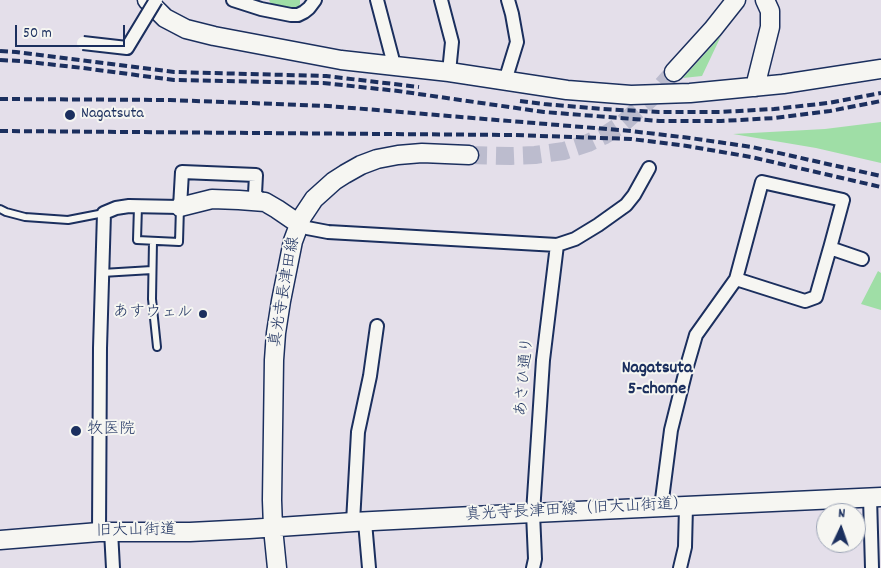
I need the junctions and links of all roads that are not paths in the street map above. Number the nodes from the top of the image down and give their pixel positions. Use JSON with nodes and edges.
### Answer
{"nodes":[{"id":1,"x":147,"y":0,"type":"edge"},
{"id":2,"x":156,"y":0,"type":"edge"},
{"id":3,"x":315,"y":0,"type":"edge"},
{"id":4,"x":377,"y":0,"type":"edge"},
{"id":5,"x":441,"y":0,"type":"edge"},
{"id":6,"x":508,"y":0,"type":"edge"},
{"id":7,"x":736,"y":0,"type":"edge"},
{"id":8,"x":765,"y":0,"type":"edge"},
{"id":9,"x":239,"y":1,"type":"edge"},
{"id":10,"x":262,"y":5,"type":"edge"},
{"id":11,"x":83,"y":43,"type":"dead end"},
{"id":12,"x":393,"y":66,"type":"junction"},
{"id":13,"x":881,"y":69,"type":"edge"},
{"id":14,"x":449,"y":72,"type":"junction"},
{"id":15,"x":674,"y":72,"type":"tunnel mouth"},
{"id":16,"x":505,"y":81,"type":"junction"},
{"id":17,"x":755,"y":87,"type":"junction"},
{"id":18,"x":469,"y":155,"type":"tunnel mouth"},
{"id":19,"x":649,"y":168,"type":"dead end"},
{"id":20,"x":265,"y":202,"type":"junction"},
{"id":21,"x":138,"y":206,"type":"junction"},
{"id":22,"x":180,"y":207,"type":"junction"},
{"id":23,"x":0,"y":209,"type":"edge"},
{"id":24,"x":104,"y":213,"type":"junction"},
{"id":25,"x":298,"y":224,"type":"junction"},
{"id":26,"x":153,"y":241,"type":"junction"},
{"id":27,"x":557,"y":245,"type":"junction"},
{"id":28,"x":830,"y":248,"type":"junction"},
{"id":29,"x":862,"y":259,"type":"dead end"},
{"id":30,"x":152,"y":270,"type":"junction"},
{"id":31,"x":102,"y":273,"type":"junction"},
{"id":32,"x":736,"y":279,"type":"junction"},
{"id":33,"x":377,"y":326,"type":"dead end"},
{"id":34,"x":157,"y":347,"type":"dead end"},
{"id":35,"x":875,"y":497,"type":"edge"},
{"id":36,"x":686,"y":506,"type":"junction"},
{"id":37,"x":661,"y":507,"type":"junction"},
{"id":38,"x":533,"y":513,"type":"junction"},
{"id":39,"x":359,"y":522,"type":"junction"},
{"id":40,"x":273,"y":528,"type":"junction"},
{"id":41,"x":105,"y":532,"type":"junction"},
{"id":42,"x":0,"y":540,"type":"edge"},
{"id":43,"x":113,"y":568,"type":"edge"},
{"id":44,"x":277,"y":568,"type":"edge"},
{"id":45,"x":368,"y":568,"type":"edge"},
{"id":46,"x":533,"y":568,"type":"edge"},
{"id":47,"x":680,"y":568,"type":"edge"},
{"id":48,"x":872,"y":568,"type":"edge"}],
"edges":[{"from":1,"to":12,"type":"street"},
{"from":2,"to":11,"type":"street","bridge":true},
{"from":3,"to":10,"type":"street"},
{"from":4,"to":12,"type":"street"},
{"from":5,"to":14,"type":"street"},
{"from":6,"to":16,"type":"street"},
{"from":7,"to":15,"type":"street"},
{"from":8,"to":17,"type":"street"},
{"from":9,"to":10,"type":"street"},
{"from":12,"to":14,"type":"street"},
{"from":13,"to":17,"type":"street"},
{"from":14,"to":16,"type":"street"},
{"from":16,"to":17,"type":"street"},
{"from":18,"to":25,"type":"street","name":"真光寺長津田線"},
{"from":19,"to":27,"type":"street"},
{"from":20,"to":22,"type":"street"},
{"from":20,"to":22,"type":"street"},
{"from":20,"to":25,"type":"street"},
{"from":21,"to":22,"type":"street"},
{"from":21,"to":24,"type":"street"},
{"from":21,"to":26,"type":"lane"},
{"from":22,"to":26,"type":"lane"},
{"from":23,"to":24,"type":"lane"},
{"from":24,"to":31,"type":"street"},
{"from":25,"to":27,"type":"street"},
{"from":25,"to":40,"type":"street","name":"真光寺長津田線"},
{"from":26,"to":30,"type":"lane"},
{"from":27,"to":38,"type":"street","name":"あさひ通り"},
{"from":28,"to":29,"type":"street"},
{"from":28,"to":32,"type":"street"},
{"from":28,"to":32,"type":"street"},
{"from":30,"to":31,"type":"lane"},
{"from":30,"to":34,"type":"lane"},
{"from":31,"to":41,"type":"street"},
{"from":32,"to":37,"type":"street"},
{"from":33,"to":39,"type":"street"},
{"from":35,"to":36,"type":"street","name":"真光寺長津田線（旧大山街道）"},
{"from":35,"to":48,"type":"street"},
{"from":36,"to":37,"type":"street","name":"真光寺長津田線（旧大山街道）"},
{"from":36,"to":47,"type":"street"},
{"from":37,"to":38,"type":"street","name":"真光寺長津田線（旧大山街道）"},
{"from":38,"to":39,"type":"street","name":"真光寺長津田線（旧大山街道）"},
{"from":38,"to":46,"type":"street","name":"あさひ通り"},
{"from":39,"to":40,"type":"street","name":"真光寺長津田線（旧大山街道）"},
{"from":39,"to":45,"type":"street"},
{"from":40,"to":41,"type":"street","name":"旧大山街道"},
{"from":40,"to":44,"type":"street","name":"真光寺長津田線"},
{"from":41,"to":42,"type":"street","name":"旧大山街道"},
{"from":41,"to":43,"type":"street"}]}
